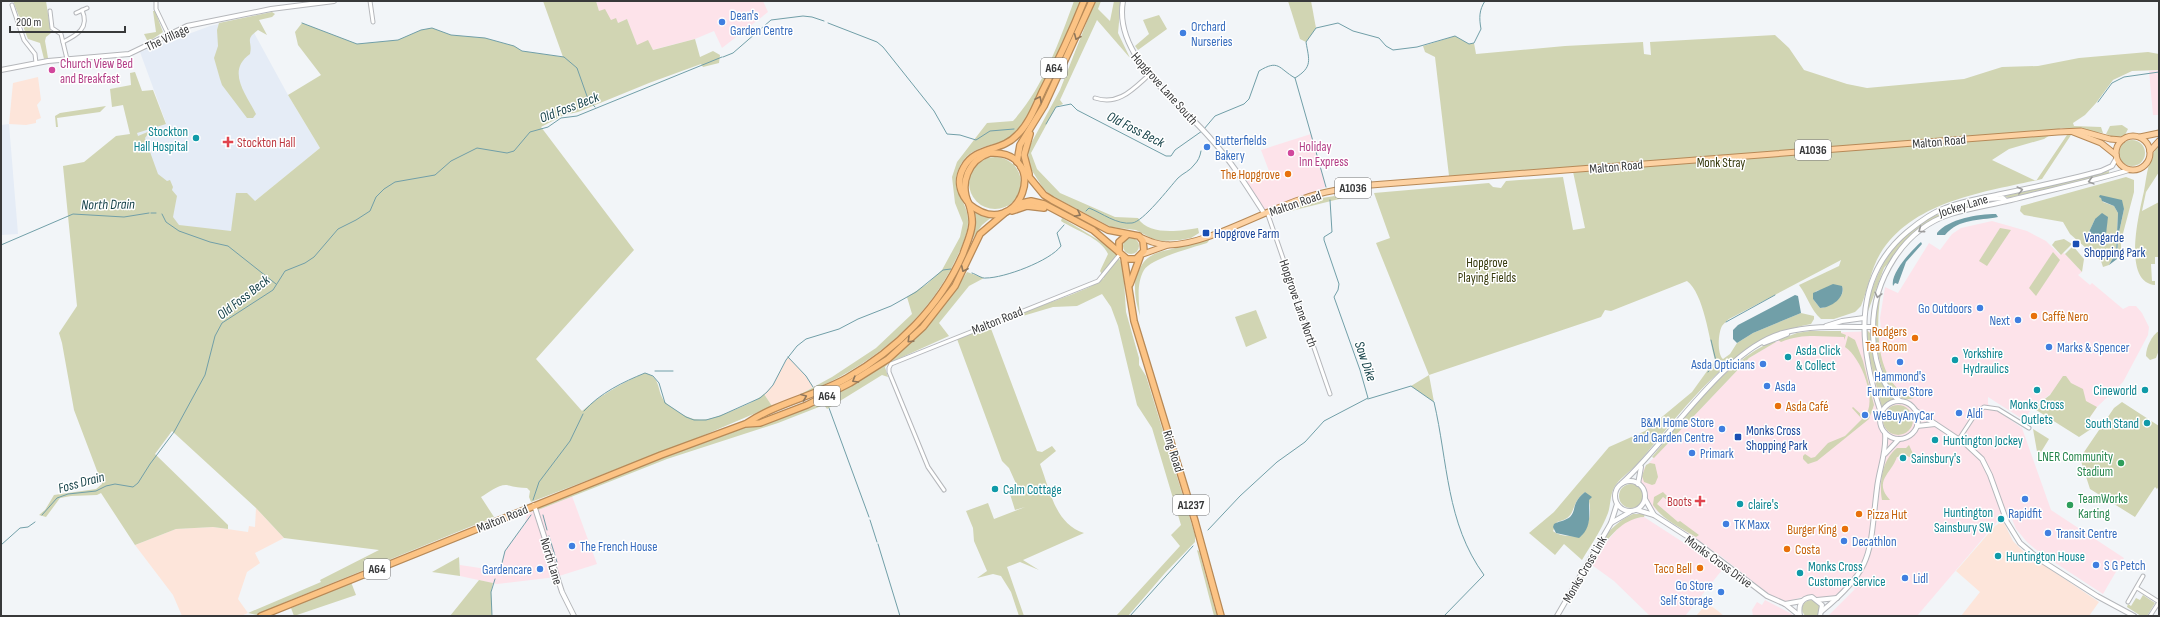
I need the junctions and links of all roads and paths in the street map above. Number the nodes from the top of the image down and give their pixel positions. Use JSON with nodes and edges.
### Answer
{"nodes":[{"id":1,"x":156,"y":1,"type":"edge"},
{"id":2,"x":334,"y":1,"type":"edge"},
{"id":3,"x":370,"y":1,"type":"edge"},
{"id":4,"x":1084,"y":1,"type":"edge"},
{"id":5,"x":1092,"y":1,"type":"edge"},
{"id":6,"x":1123,"y":1,"type":"edge"},
{"id":7,"x":323,"y":2,"type":"edge"},
{"id":8,"x":12,"y":5,"type":"dead end"},
{"id":9,"x":87,"y":8,"type":"dead end"},
{"id":10,"x":82,"y":10,"type":"junction"},
{"id":11,"x":50,"y":11,"type":"dead end"},
{"id":12,"x":76,"y":13,"type":"dead end"},
{"id":13,"x":373,"y":22,"type":"dead end"},
{"id":14,"x":168,"y":34,"type":"junction"},
{"id":15,"x":63,"y":42,"type":"junction"},
{"id":16,"x":67,"y":59,"type":"junction"},
{"id":17,"x":36,"y":63,"type":"junction"},
{"id":18,"x":1,"y":70,"type":"edge"},
{"id":19,"x":1150,"y":74,"type":"junction"},
{"id":20,"x":1095,"y":98,"type":"dead end"},
{"id":21,"x":1032,"y":128,"type":"junction"},
{"id":22,"x":2072,"y":132,"type":"junction"},
{"id":23,"x":2159,"y":134,"type":"edge"},
{"id":24,"x":2140,"y":137,"type":"junction"},
{"id":25,"x":2122,"y":140,"type":"junction"},
{"id":26,"x":2159,"y":141,"type":"edge"},
{"id":27,"x":2150,"y":151,"type":"junction"},
{"id":28,"x":2116,"y":157,"type":"junction"},
{"id":29,"x":1019,"y":165,"type":"junction"},
{"id":30,"x":2129,"y":170,"type":"junction"},
{"id":31,"x":1030,"y":177,"type":"junction"},
{"id":32,"x":1982,"y":198,"type":"junction"},
{"id":33,"x":2006,"y":201,"type":"junction"},
{"id":34,"x":968,"y":203,"type":"junction"},
{"id":35,"x":1017,"y":204,"type":"junction"},
{"id":36,"x":1056,"y":211,"type":"junction"},
{"id":37,"x":1006,"y":212,"type":"junction"},
{"id":38,"x":1265,"y":212,"type":"junction"},
{"id":39,"x":999,"y":217,"type":"junction"},
{"id":40,"x":1128,"y":235,"type":"junction"},
{"id":41,"x":1139,"y":236,"type":"junction"},
{"id":42,"x":1168,"y":245,"type":"junction"},
{"id":43,"x":1121,"y":255,"type":"junction"},
{"id":44,"x":1142,"y":255,"type":"junction"},
{"id":45,"x":1130,"y":285,"type":"junction"},
{"id":46,"x":1864,"y":318,"type":"junction"},
{"id":47,"x":1826,"y":326,"type":"junction"},
{"id":48,"x":1863,"y":327,"type":"junction"},
{"id":49,"x":1873,"y":327,"type":"junction"},
{"id":50,"x":1330,"y":394,"type":"dead end"},
{"id":51,"x":1900,"y":401,"type":"junction"},
{"id":52,"x":1916,"y":411,"type":"junction"},
{"id":53,"x":1881,"y":413,"type":"junction"},
{"id":54,"x":745,"y":424,"type":"junction"},
{"id":55,"x":1935,"y":424,"type":"junction"},
{"id":56,"x":1917,"y":426,"type":"junction"},
{"id":57,"x":2029,"y":428,"type":"dead end"},
{"id":58,"x":1885,"y":434,"type":"junction"},
{"id":59,"x":1899,"y":439,"type":"junction"},
{"id":60,"x":1959,"y":439,"type":"junction"},
{"id":61,"x":1885,"y":454,"type":"junction"},
{"id":62,"x":1641,"y":467,"type":"junction"},
{"id":63,"x":1622,"y":483,"type":"junction"},
{"id":64,"x":1638,"y":484,"type":"junction"},
{"id":65,"x":944,"y":490,"type":"dead end"},
{"id":66,"x":1645,"y":499,"type":"junction"},
{"id":67,"x":1617,"y":504,"type":"junction"},
{"id":68,"x":534,"y":505,"type":"junction"},
{"id":69,"x":1637,"y":510,"type":"junction"},
{"id":70,"x":1631,"y":512,"type":"junction"},
{"id":71,"x":1654,"y":515,"type":"junction"},
{"id":72,"x":1611,"y":523,"type":"junction"},
{"id":73,"x":2143,"y":576,"type":"dead end"},
{"id":74,"x":2137,"y":588,"type":"junction"},
{"id":75,"x":1838,"y":597,"type":"junction"},
{"id":76,"x":1818,"y":600,"type":"junction"},
{"id":77,"x":1802,"y":601,"type":"junction"},
{"id":78,"x":2128,"y":602,"type":"dead end"},
{"id":79,"x":2159,"y":602,"type":"edge"},
{"id":80,"x":1786,"y":604,"type":"junction"},
{"id":81,"x":1822,"y":611,"type":"junction"},
{"id":82,"x":261,"y":616,"type":"edge"},
{"id":83,"x":574,"y":616,"type":"edge"},
{"id":84,"x":1221,"y":616,"type":"edge"},
{"id":85,"x":1557,"y":616,"type":"edge"},
{"id":86,"x":1800,"y":616,"type":"edge"},
{"id":87,"x":1820,"y":616,"type":"edge"},
{"id":88,"x":2134,"y":616,"type":"edge"},
{"id":89,"x":2150,"y":616,"type":"edge"}],
"edges":[{"from":1,"to":14,"type":"street"},
{"from":2,"to":7,"type":"street","name":"The Village"},
{"from":3,"to":13,"type":"street"},
{"from":34,"to":4,"type":"highway","number":"A64","one_way":true},
{"from":5,"to":21,"type":"highway","number":"A64","one_way":true},
{"from":6,"to":19,"type":"street","name":"Hopgrove Lane South"},
{"from":7,"to":14,"type":"street","name":"The Village"},
{"from":8,"to":17,"type":"street"},
{"from":9,"to":10,"type":"street"},
{"from":10,"to":12,"type":"street"},
{"from":10,"to":15,"type":"street"},
{"from":11,"to":15,"type":"street"},
{"from":14,"to":16,"type":"street","name":"The Village"},
{"from":15,"to":16,"type":"street"},
{"from":16,"to":17,"type":"street","name":"The Village"},
{"from":17,"to":18,"type":"street","name":"The Village"},
{"from":19,"to":20,"type":"street"},
{"from":19,"to":38,"type":"street","name":"Hopgrove Lane South"},
{"from":21,"to":29,"type":"highway","number":"A64"},
{"from":21,"to":31,"type":"highway"},
{"from":22,"to":25,"type":"main road","name":"Malton Road","number":"A1036"},
{"from":22,"to":28,"type":"main road","name":"Malton Road","number":"A1036"},
{"from":22,"to":38,"type":"main road","name":"Malton Road","number":"A1036"},
{"from":23,"to":24,"type":"main road"},
{"from":24,"to":25,"type":"main road"},
{"from":24,"to":27,"type":"main road"},
{"from":25,"to":28,"type":"main road"},
{"from":26,"to":27,"type":"main road"},
{"from":27,"to":30,"type":"main road"},
{"from":28,"to":30,"type":"main road"},
{"from":32,"to":28,"type":"street","name":"Jockey Lane","one_way":true},
{"from":29,"to":31,"type":"highway"},
{"from":29,"to":34,"type":"highway"},
{"from":29,"to":35,"type":"highway"},
{"from":30,"to":33,"type":"street","name":"Jockey Lane","one_way":true},
{"from":31,"to":40,"type":"highway","one_way":true},
{"from":32,"to":33,"type":"street"},
{"from":32,"to":46,"type":"street","name":"Jockey Lane"},
{"from":33,"to":49,"type":"street","name":"Jockey Lane","one_way":true},
{"from":34,"to":37,"type":"highway"},
{"from":54,"to":34,"type":"highway","name":"Malton Road","number":"A64","one_way":true},
{"from":35,"to":36,"type":"highway"},
{"from":35,"to":37,"type":"highway"},
{"from":36,"to":39,"type":"highway","number":"A64"},
{"from":36,"to":43,"type":"highway"},
{"from":37,"to":39,"type":"highway","number":"A64"},
{"from":38,"to":42,"type":"main road","name":"Malton Road","number":"A1036"},
{"from":38,"to":50,"type":"street","name":"Hopgrove Lane North"},
{"from":39,"to":54,"type":"highway","name":"Malton Road","number":"A64","one_way":true},
{"from":40,"to":41,"type":"highway"},
{"from":40,"to":43,"type":"highway"},
{"from":41,"to":42,"type":"main road","name":"Malton Road","number":"A1036"},
{"from":41,"to":44,"type":"highway"},
{"from":42,"to":44,"type":"main road","name":"Malton Road","number":"A1036"},
{"from":43,"to":44,"type":"highway"},
{"from":43,"to":45,"type":"highway","name":"Ring Road","number":"A1237"},
{"from":43,"to":65,"type":"street","name":"Malton Road"},
{"from":44,"to":45,"type":"highway","name":"Ring Road","number":"A1237"},
{"from":45,"to":84,"type":"highway","name":"Ring Road","number":"A1237"},
{"from":46,"to":47,"type":"street"},
{"from":46,"to":48,"type":"street","name":"Jockey Lane"},
{"from":47,"to":48,"type":"street"},
{"from":47,"to":62,"type":"street"},
{"from":48,"to":49,"type":"street"},
{"from":48,"to":53,"type":"street","name":"Jockey Lane"},
{"from":49,"to":51,"type":"street","name":"Jockey Lane"},
{"from":51,"to":52,"type":"street"},
{"from":51,"to":53,"type":"street"},
{"from":52,"to":55,"type":"street"},
{"from":52,"to":56,"type":"street"},
{"from":53,"to":58,"type":"street"},
{"from":54,"to":68,"type":"highway","name":"Malton Road","number":"A64"},
{"from":55,"to":56,"type":"street"},
{"from":55,"to":60,"type":"street"},
{"from":56,"to":59,"type":"street"},
{"from":57,"to":60,"type":"street"},
{"from":58,"to":59,"type":"street"},
{"from":58,"to":61,"type":"street"},
{"from":59,"to":61,"type":"street"},
{"from":60,"to":88,"type":"street"},
{"from":61,"to":75,"type":"street"},
{"from":62,"to":63,"type":"street"},
{"from":62,"to":64,"type":"street"},
{"from":63,"to":64,"type":"street"},
{"from":63,"to":67,"type":"street"},
{"from":64,"to":66,"type":"street"},
{"from":66,"to":69,"type":"street"},
{"from":66,"to":71,"type":"street","name":"Monks Cross Drive"},
{"from":67,"to":70,"type":"street"},
{"from":67,"to":72,"type":"street","name":"Monks Cross Link"},
{"from":68,"to":82,"type":"highway","name":"Malton Road","number":"A64"},
{"from":68,"to":83,"type":"street","name":"North Lane"},
{"from":69,"to":70,"type":"street"},
{"from":69,"to":71,"type":"street","name":"Monks Cross Drive"},
{"from":70,"to":72,"type":"street","name":"Monks Cross Link"},
{"from":71,"to":80,"type":"street","name":"Monks Cross Drive"},
{"from":72,"to":85,"type":"street","name":"Monks Cross Link"},
{"from":73,"to":74,"type":"street"},
{"from":74,"to":78,"type":"street"},
{"from":74,"to":79,"type":"street"},
{"from":75,"to":76,"type":"street"},
{"from":75,"to":81,"type":"street"},
{"from":76,"to":77,"type":"street"},
{"from":76,"to":81,"type":"street"},
{"from":77,"to":80,"type":"street"},
{"from":77,"to":86,"type":"street"},
{"from":79,"to":89,"type":"street"},
{"from":80,"to":86,"type":"street","name":"Monks Cross Drive"},
{"from":81,"to":87,"type":"street"}]}
